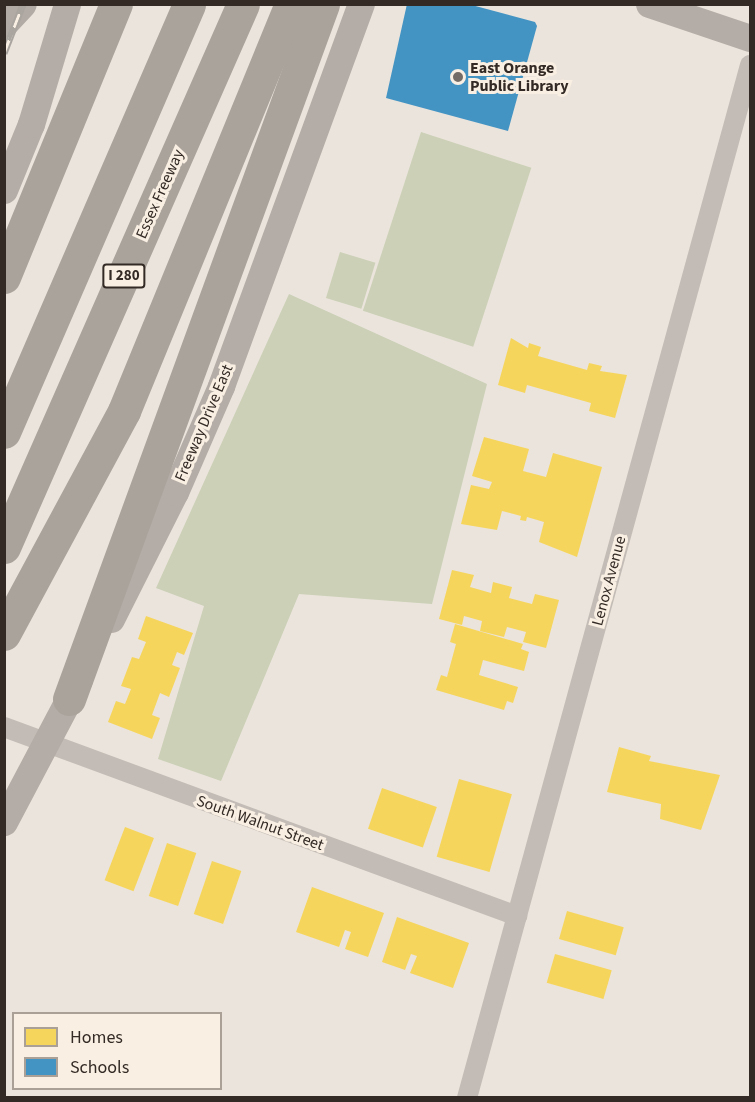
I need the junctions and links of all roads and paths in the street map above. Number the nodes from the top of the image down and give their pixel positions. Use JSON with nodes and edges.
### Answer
{"nodes":[{"id":1,"x":22,"y":4,"type":"edge"},
{"id":2,"x":67,"y":4,"type":"edge"},
{"id":3,"x":116,"y":4,"type":"edge"},
{"id":4,"x":189,"y":4,"type":"edge"},
{"id":5,"x":243,"y":4,"type":"edge"},
{"id":6,"x":291,"y":4,"type":"edge"},
{"id":7,"x":323,"y":4,"type":"edge"},
{"id":8,"x":361,"y":4,"type":"edge"},
{"id":9,"x":649,"y":4,"type":"edge"},
{"id":10,"x":4,"y":23,"type":"edge"},
{"id":11,"x":750,"y":38,"type":"edge"},
{"id":12,"x":750,"y":65,"type":"edge"},
{"id":13,"x":4,"y":190,"type":"edge"},
{"id":14,"x":4,"y":277,"type":"edge"},
{"id":15,"x":4,"y":432,"type":"edge"},
{"id":16,"x":4,"y":547,"type":"edge"},
{"id":17,"x":4,"y":634,"type":"edge"},
{"id":18,"x":69,"y":699,"type":"junction"},
{"id":19,"x":9,"y":728,"type":"edge"},
{"id":20,"x":46,"y":743,"type":"junction"},
{"id":21,"x":4,"y":822,"type":"edge"},
{"id":22,"x":517,"y":916,"type":"junction"},
{"id":23,"x":467,"y":1098,"type":"edge"}],
"edges":[{"from":1,"to":10,"type":"main road"},
{"from":2,"to":13,"type":"main road"},
{"from":3,"to":14,"type":"highway"},
{"from":4,"to":15,"type":"highway","number":"I 280"},
{"from":5,"to":16,"type":"highway","name":"Essex Freeway","number":"I 280"},
{"from":6,"to":17,"type":"highway"},
{"from":7,"to":18,"type":"highway"},
{"from":8,"to":18,"type":"main road","name":"Freeway Drive East"},
{"from":9,"to":11,"type":"main road"},
{"from":12,"to":22,"type":"street","name":"Lenox Avenue"},
{"from":18,"to":20,"type":"main road","name":"Freeway Drive East"},
{"from":19,"to":20,"type":"street","name":"South Walnut Street"},
{"from":20,"to":21,"type":"main road","name":"Freeway Drive East"},
{"from":20,"to":22,"type":"street","name":"South Walnut Street"},
{"from":22,"to":23,"type":"street","name":"Lenox Avenue"}]}
